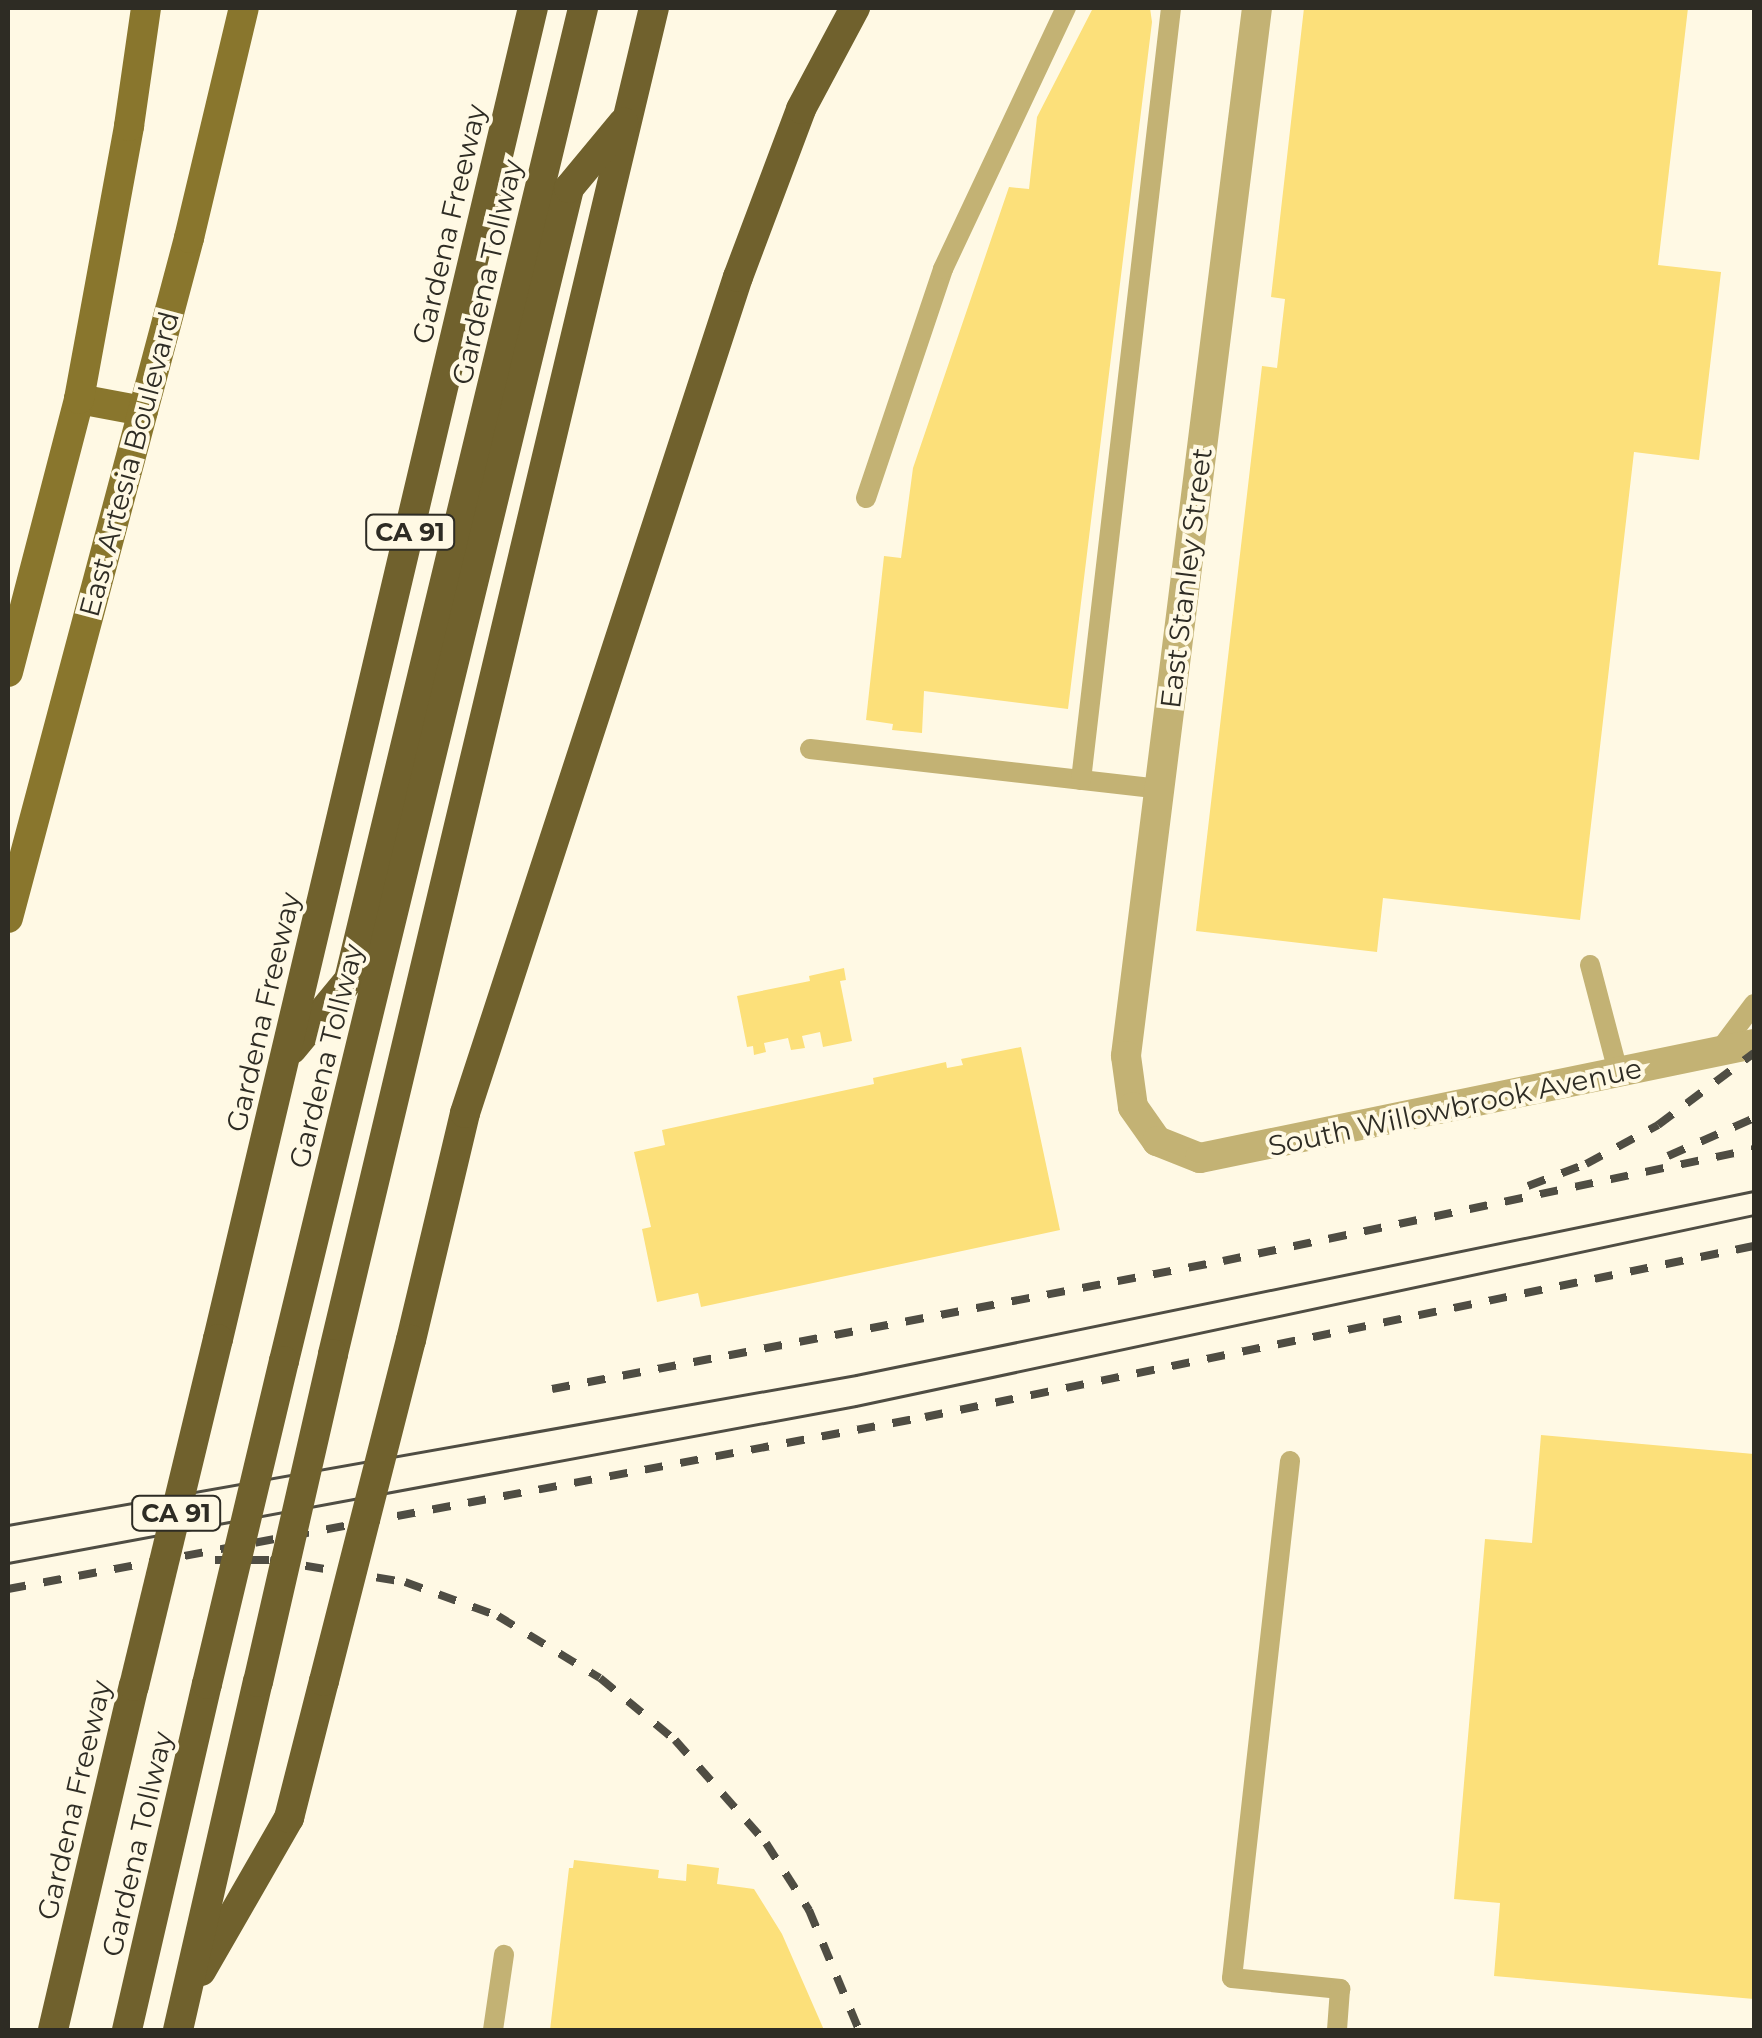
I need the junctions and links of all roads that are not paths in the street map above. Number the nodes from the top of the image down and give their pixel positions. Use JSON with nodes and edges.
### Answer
{"nodes":[{"id":1,"x":146,"y":8,"type":"edge"},
{"id":2,"x":244,"y":8,"type":"edge"},
{"id":3,"x":533,"y":8,"type":"edge"},
{"id":4,"x":583,"y":8,"type":"edge"},
{"id":5,"x":654,"y":8,"type":"edge"},
{"id":6,"x":855,"y":8,"type":"edge"},
{"id":7,"x":1066,"y":8,"type":"edge"},
{"id":8,"x":1171,"y":8,"type":"edge"},
{"id":9,"x":1257,"y":8,"type":"edge"},
{"id":10,"x":628,"y":117,"type":"junction"},
{"id":11,"x":79,"y":399,"type":"junction"},
{"id":12,"x":143,"y":411,"type":"junction"},
{"id":13,"x":866,"y":498,"type":"dead end"},
{"id":14,"x":8,"y":672,"type":"edge"},
{"id":15,"x":810,"y":749,"type":"dead end"},
{"id":16,"x":1082,"y":780,"type":"junction"},
{"id":17,"x":1160,"y":789,"type":"junction"},
{"id":18,"x":8,"y":918,"type":"edge"},
{"id":19,"x":1590,"y":965,"type":"dead end"},
{"id":20,"x":1754,"y":1004,"type":"edge"},
{"id":21,"x":1754,"y":1044,"type":"edge"},
{"id":22,"x":1718,"y":1052,"type":"junction"},
{"id":23,"x":287,"y":1056,"type":"junction"},
{"id":24,"x":1618,"y":1072,"type":"junction"},
{"id":25,"x":1157,"y":1141,"type":"joint"},
{"id":26,"x":1290,"y":1460,"type":"dead end"},
{"id":27,"x":504,"y":1955,"type":"dead end"},
{"id":28,"x":184,"y":1999,"type":"junction"},
{"id":29,"x":53,"y":2030,"type":"edge"},
{"id":30,"x":128,"y":2030,"type":"edge"},
{"id":31,"x":178,"y":2030,"type":"edge"},
{"id":32,"x":493,"y":2030,"type":"edge"},
{"id":33,"x":1337,"y":2030,"type":"edge"}],
"edges":[{"from":1,"to":11,"type":"main road"},
{"from":2,"to":12,"type":"main road","name":"East Artesia Boulevard"},
{"from":3,"to":23,"type":"highway","name":"Gardena Freeway","number":"CA 91"},
{"from":4,"to":23,"type":"highway","name":"Gardena Tollway"},
{"from":5,"to":10,"type":"highway"},
{"from":6,"to":28,"type":"highway","bridge":true},
{"from":7,"to":13,"type":"lane"},
{"from":8,"to":16,"type":"lane"},
{"from":9,"to":17,"type":"street","name":"East Stanley Street"},
{"from":10,"to":28,"type":"highway","bridge":true},
{"from":10,"to":30,"type":"highway","name":"Gardena Tollway","bridge":true},
{"from":11,"to":12,"type":"main road"},
{"from":11,"to":14,"type":"main road"},
{"from":12,"to":18,"type":"main road","name":"East Artesia Boulevard"},
{"from":15,"to":16,"type":"lane"},
{"from":16,"to":17,"type":"lane"},
{"from":17,"to":25,"type":"street","name":"East Stanley Street"},
{"from":19,"to":24,"type":"lane"},
{"from":20,"to":22,"type":"lane"},
{"from":21,"to":22,"type":"street","name":"South Willowbrook Avenue"},
{"from":22,"to":24,"type":"street","name":"South Willowbrook Avenue"},
{"from":23,"to":29,"type":"highway","name":"Gardena Freeway","number":"CA 91","bridge":true},
{"from":24,"to":25,"type":"street","name":"South Willowbrook Avenue"},
{"from":26,"to":33,"type":"lane"},
{"from":27,"to":32,"type":"lane"},
{"from":28,"to":31,"type":"highway"}]}
